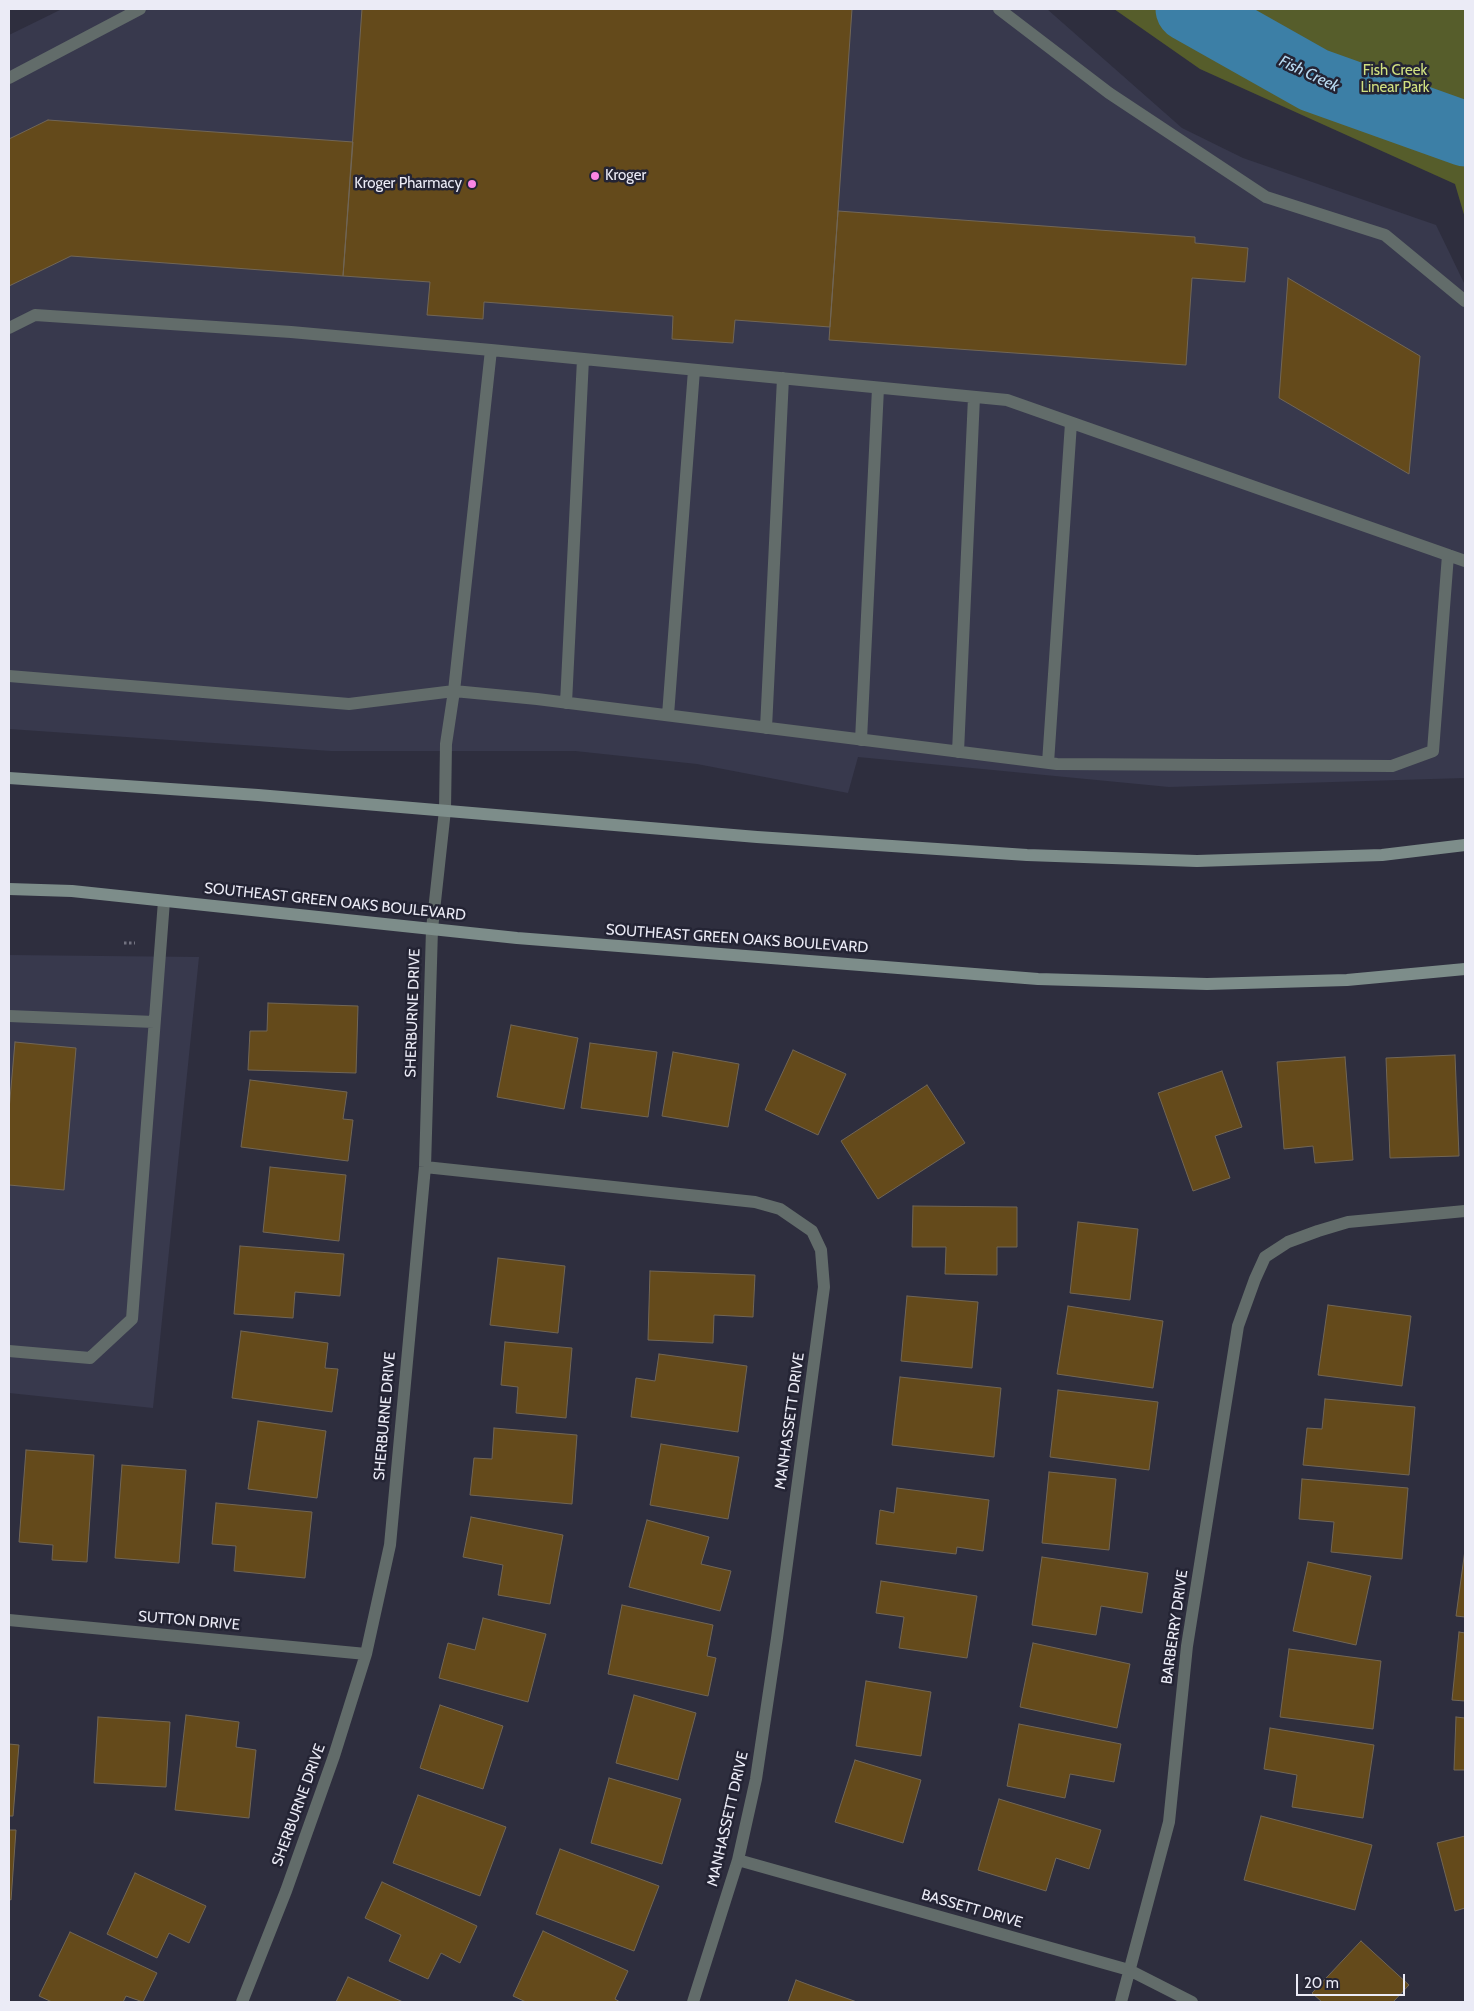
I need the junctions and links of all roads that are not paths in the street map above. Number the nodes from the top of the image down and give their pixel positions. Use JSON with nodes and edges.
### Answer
{"nodes":[{"id":1,"x":140,"y":9,"type":"edge"},
{"id":2,"x":999,"y":9,"type":"edge"},
{"id":3,"x":9,"y":78,"type":"edge"},
{"id":4,"x":1465,"y":301,"type":"edge"},
{"id":5,"x":9,"y":328,"type":"edge"},
{"id":6,"x":491,"y":350,"type":"junction"},
{"id":7,"x":583,"y":359,"type":"junction"},
{"id":8,"x":694,"y":370,"type":"junction"},
{"id":9,"x":783,"y":378,"type":"junction"},
{"id":10,"x":878,"y":388,"type":"junction"},
{"id":11,"x":974,"y":397,"type":"junction"},
{"id":12,"x":1071,"y":422,"type":"junction"},
{"id":13,"x":1448,"y":555,"type":"junction"},
{"id":14,"x":1465,"y":561,"type":"edge"},
{"id":15,"x":9,"y":676,"type":"edge"},
{"id":16,"x":454,"y":691,"type":"junction"},
{"id":17,"x":566,"y":703,"type":"junction"},
{"id":18,"x":668,"y":715,"type":"junction"},
{"id":19,"x":766,"y":728,"type":"junction"},
{"id":20,"x":861,"y":740,"type":"junction"},
{"id":21,"x":958,"y":752,"type":"junction"},
{"id":22,"x":1048,"y":763,"type":"junction"},
{"id":23,"x":9,"y":778,"type":"edge"},
{"id":24,"x":445,"y":810,"type":"junction"},
{"id":25,"x":1465,"y":845,"type":"edge"},
{"id":26,"x":9,"y":889,"type":"edge"},
{"id":27,"x":164,"y":901,"type":"junction"},
{"id":28,"x":432,"y":929,"type":"junction"},
{"id":29,"x":1465,"y":970,"type":"edge"},
{"id":30,"x":9,"y":1016,"type":"edge"},
{"id":31,"x":154,"y":1022,"type":"junction"},
{"id":32,"x":425,"y":1167,"type":"junction"},
{"id":33,"x":1465,"y":1211,"type":"edge"},
{"id":34,"x":9,"y":1351,"type":"edge"},
{"id":35,"x":9,"y":1620,"type":"edge"},
{"id":36,"x":366,"y":1654,"type":"junction"},
{"id":37,"x":738,"y":1860,"type":"junction"},
{"id":38,"x":1129,"y":1970,"type":"junction"},
{"id":39,"x":242,"y":2002,"type":"edge"},
{"id":40,"x":693,"y":2002,"type":"edge"},
{"id":41,"x":1120,"y":2002,"type":"edge"},
{"id":42,"x":1192,"y":2002,"type":"edge"}],
"edges":[{"from":1,"to":3,"type":"street"},
{"from":2,"to":4,"type":"street"},
{"from":5,"to":6,"type":"street"},
{"from":6,"to":7,"type":"street"},
{"from":6,"to":16,"type":"street","name":"SHERBURNE DRIVE"},
{"from":7,"to":8,"type":"street"},
{"from":7,"to":17,"type":"street"},
{"from":8,"to":9,"type":"street"},
{"from":8,"to":18,"type":"street"},
{"from":9,"to":10,"type":"street"},
{"from":9,"to":19,"type":"street"},
{"from":10,"to":11,"type":"street"},
{"from":10,"to":20,"type":"street"},
{"from":11,"to":12,"type":"street"},
{"from":11,"to":21,"type":"street"},
{"from":12,"to":13,"type":"street"},
{"from":12,"to":22,"type":"street"},
{"from":13,"to":14,"type":"street"},
{"from":13,"to":22,"type":"street"},
{"from":15,"to":16,"type":"street"},
{"from":16,"to":17,"type":"street"},
{"from":16,"to":24,"type":"street","name":"SHERBURNE DRIVE"},
{"from":17,"to":18,"type":"street"},
{"from":18,"to":19,"type":"street"},
{"from":19,"to":20,"type":"street"},
{"from":20,"to":21,"type":"street"},
{"from":21,"to":22,"type":"street"},
{"from":23,"to":24,"type":"main road"},
{"from":24,"to":25,"type":"main road"},
{"from":24,"to":28,"type":"street","name":"SHERBURNE DRIVE"},
{"from":26,"to":27,"type":"main road","name":"SOUTHEAST GREEN OAKS BOULEVARD"},
{"from":27,"to":28,"type":"main road","name":"SOUTHEAST GREEN OAKS BOULEVARD"},
{"from":27,"to":31,"type":"street"},
{"from":28,"to":29,"type":"main road","name":"SOUTHEAST GREEN OAKS BOULEVARD"},
{"from":28,"to":32,"type":"street","name":"SHERBURNE DRIVE"},
{"from":30,"to":31,"type":"street"},
{"from":31,"to":34,"type":"street"},
{"from":32,"to":36,"type":"street","name":"SHERBURNE DRIVE"},
{"from":32,"to":37,"type":"street","name":"MANHASSETT DRIVE"},
{"from":33,"to":38,"type":"street","name":"BARBERRY DRIVE"},
{"from":35,"to":36,"type":"street","name":"SUTTON DRIVE"},
{"from":36,"to":39,"type":"street","name":"SHERBURNE DRIVE"},
{"from":37,"to":38,"type":"street","name":"BASSETT DRIVE"},
{"from":37,"to":40,"type":"street","name":"MANHASSETT DRIVE"},
{"from":38,"to":41,"type":"street","name":"BARBERRY DRIVE"},
{"from":38,"to":42,"type":"street","name":"BASSETT DRIVE"}]}
